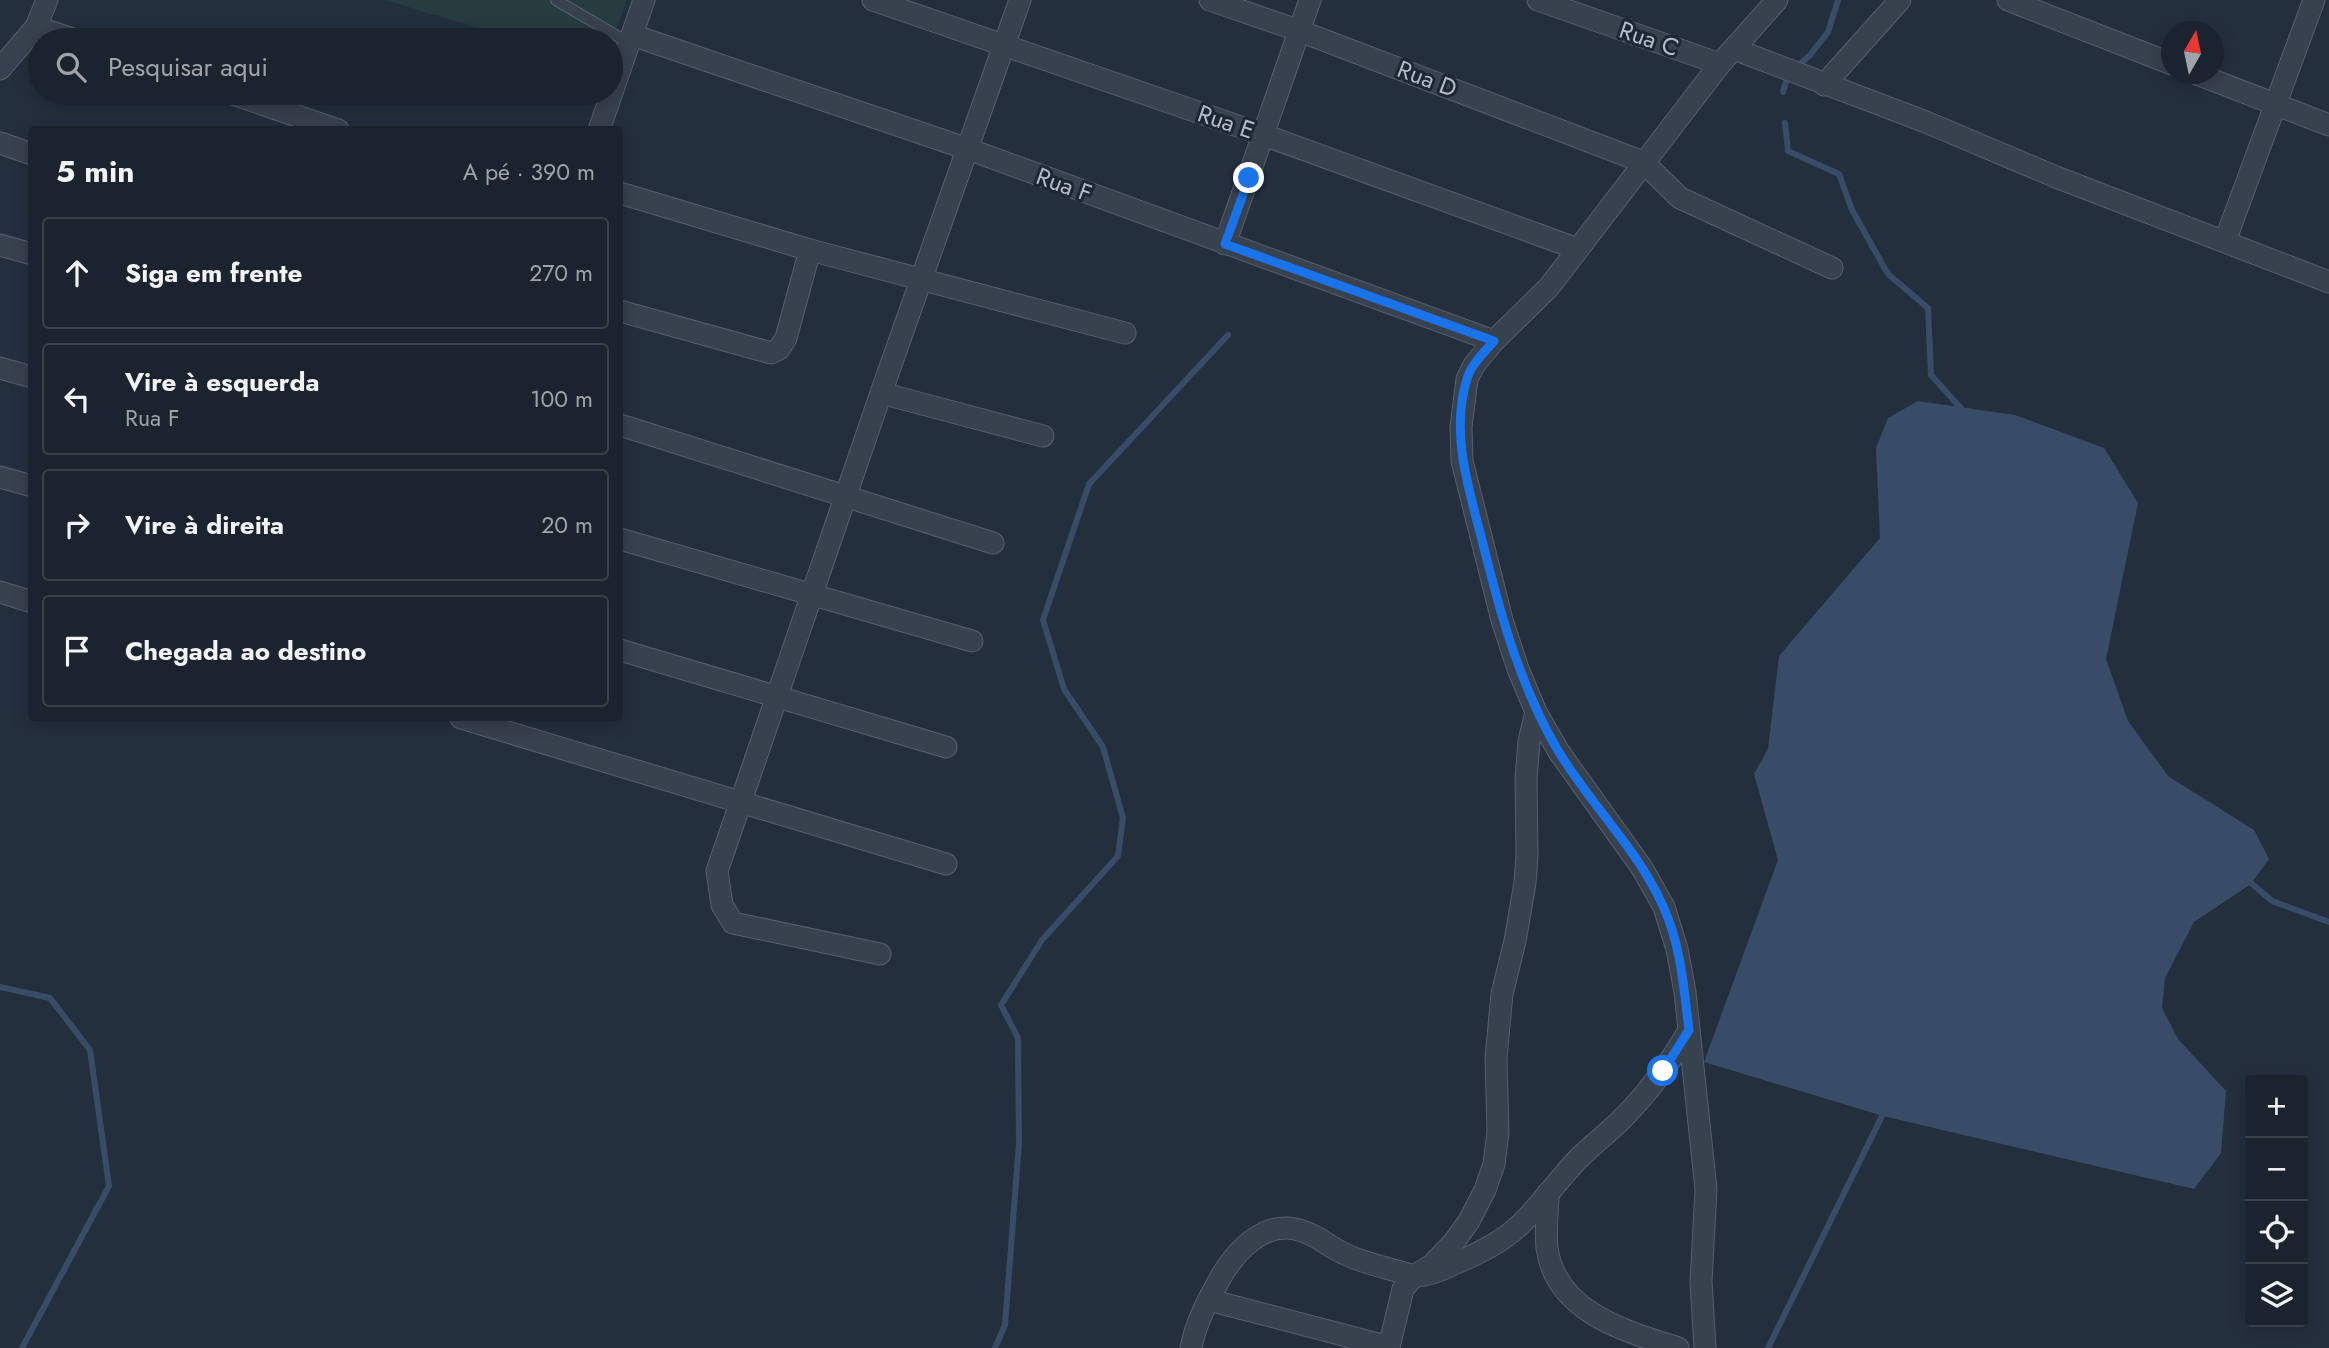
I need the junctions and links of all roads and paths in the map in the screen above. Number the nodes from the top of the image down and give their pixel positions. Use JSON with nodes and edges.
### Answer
{"nodes":[{"id":1,"x":47,"y":0,"type":"edge"},
{"id":2,"x":556,"y":0,"type":"edge"},
{"id":3,"x":644,"y":0,"type":"edge"},
{"id":4,"x":873,"y":0,"type":"edge"},
{"id":5,"x":1020,"y":0,"type":"edge"},
{"id":6,"x":1210,"y":0,"type":"edge"},
{"id":7,"x":1310,"y":0,"type":"edge"},
{"id":8,"x":1538,"y":0,"type":"edge"},
{"id":9,"x":1777,"y":0,"type":"edge"},
{"id":10,"x":1899,"y":0,"type":"edge"},
{"id":11,"x":2008,"y":0,"type":"edge"},
{"id":12,"x":2314,"y":0,"type":"edge"},
{"id":13,"x":36,"y":27,"type":"joint"},
{"id":14,"x":39,"y":28,"type":"edge"},
{"id":15,"x":609,"y":28,"type":"edge"},
{"id":16,"x":1300,"y":31,"type":"junction"},
{"id":17,"x":623,"y":35,"type":"edge"},
{"id":18,"x":28,"y":36,"type":"edge"},
{"id":19,"x":630,"y":39,"type":"junction"},
{"id":20,"x":1005,"y":47,"type":"junction"},
{"id":21,"x":1727,"y":57,"type":"junction"},
{"id":22,"x":623,"y":60,"type":"edge"},
{"id":23,"x":2161,"y":60,"type":"edge"},
{"id":24,"x":0,"y":69,"type":"edge"},
{"id":25,"x":2223,"y":84,"type":"edge"},
{"id":26,"x":1824,"y":85,"type":"junction"},
{"id":27,"x":2276,"y":104,"type":"junction"},
{"id":28,"x":265,"y":105,"type":"edge"},
{"id":29,"x":608,"y":105,"type":"edge"},
{"id":30,"x":2329,"y":125,"type":"edge"},
{"id":31,"x":326,"y":126,"type":"edge"},
{"id":32,"x":600,"y":126,"type":"edge"},
{"id":33,"x":1265,"y":135,"type":"junction"},
{"id":34,"x":0,"y":143,"type":"edge"},
{"id":35,"x":968,"y":149,"type":"junction"},
{"id":36,"x":28,"y":153,"type":"edge"},
{"id":37,"x":1643,"y":162,"type":"junction"},
{"id":38,"x":623,"y":194,"type":"edge"},
{"id":39,"x":2225,"y":241,"type":"junction"},
{"id":40,"x":1225,"y":244,"type":"junction"},
{"id":41,"x":0,"y":245,"type":"edge"},
{"id":42,"x":1578,"y":249,"type":"junction"},
{"id":43,"x":810,"y":250,"type":"junction"},
{"id":44,"x":28,"y":253,"type":"edge"},
{"id":45,"x":1832,"y":268,"type":"dead end"},
{"id":46,"x":921,"y":280,"type":"junction"},
{"id":47,"x":2329,"y":282,"type":"edge"},
{"id":48,"x":623,"y":312,"type":"edge"},
{"id":49,"x":1125,"y":333,"type":"dead end"},
{"id":50,"x":1494,"y":341,"type":"junction"},
{"id":51,"x":0,"y":368,"type":"edge"},
{"id":52,"x":28,"y":376,"type":"edge"},
{"id":53,"x":881,"y":393,"type":"junction"},
{"id":54,"x":623,"y":426,"type":"edge"},
{"id":55,"x":1043,"y":436,"type":"dead end"},
{"id":56,"x":0,"y":477,"type":"edge"},
{"id":57,"x":28,"y":485,"type":"edge"},
{"id":58,"x":845,"y":496,"type":"junction"},
{"id":59,"x":623,"y":540,"type":"edge"},
{"id":60,"x":993,"y":543,"type":"dead end"},
{"id":61,"x":0,"y":592,"type":"edge"},
{"id":62,"x":813,"y":593,"type":"junction"},
{"id":63,"x":28,"y":601,"type":"edge"},
{"id":64,"x":972,"y":641,"type":"dead end"},
{"id":65,"x":623,"y":651,"type":"edge"},
{"id":66,"x":778,"y":697,"type":"junction"},
{"id":67,"x":1536,"y":712,"type":"junction"},
{"id":68,"x":471,"y":721,"type":"edge"},
{"id":69,"x":946,"y":747,"type":"dead end"},
{"id":70,"x":739,"y":802,"type":"junction"},
{"id":71,"x":946,"y":864,"type":"dead end"},
{"id":72,"x":880,"y":954,"type":"dead end"},
{"id":73,"x":1689,"y":1030,"type":"junction"},
{"id":74,"x":1548,"y":1193,"type":"junction"},
{"id":75,"x":1413,"y":1276,"type":"junction"},
{"id":76,"x":1209,"y":1300,"type":"junction"},
{"id":77,"x":1191,"y":1348,"type":"edge"},
{"id":78,"x":1389,"y":1348,"type":"edge"},
{"id":79,"x":1678,"y":1348,"type":"edge"},
{"id":80,"x":1705,"y":1348,"type":"edge"}],
"edges":[{"from":1,"to":13,"type":"street"},
{"from":2,"to":15,"type":"lane"},
{"from":3,"to":19,"type":"street"},
{"from":4,"to":20,"type":"street","name":"Rua E"},
{"from":5,"to":20,"type":"street"},
{"from":6,"to":16,"type":"street","name":"Rua D"},
{"from":7,"to":16,"type":"street"},
{"from":8,"to":21,"type":"street","name":"Rua C"},
{"from":9,"to":21,"type":"street"},
{"from":10,"to":26,"type":"street"},
{"from":11,"to":23,"type":"street"},
{"from":12,"to":27,"type":"street"},
{"from":13,"to":14,"type":"street"},
{"from":16,"to":33,"type":"street"},
{"from":16,"to":37,"type":"street","name":"Rua D"},
{"from":17,"to":19,"type":"lane"},
{"from":18,"to":24,"type":"street"},
{"from":19,"to":22,"type":"street"},
{"from":19,"to":35,"type":"street","name":"Rua F"},
{"from":20,"to":33,"type":"street","name":"Rua E"},
{"from":20,"to":35,"type":"street"},
{"from":21,"to":26,"type":"street","name":"Rua C"},
{"from":21,"to":37,"type":"street"},
{"from":25,"to":27,"type":"street"},
{"from":26,"to":39,"type":"street","name":"Rua C"},
{"from":27,"to":30,"type":"street"},
{"from":27,"to":39,"type":"street"},
{"from":28,"to":31,"type":"street"},
{"from":29,"to":32,"type":"street"},
{"from":33,"to":40,"type":"street"},
{"from":33,"to":42,"type":"street","name":"Rua E"},
{"from":34,"to":36,"type":"street"},
{"from":35,"to":40,"type":"street","name":"Rua F"},
{"from":35,"to":46,"type":"street"},
{"from":37,"to":42,"type":"street"},
{"from":37,"to":45,"type":"street"},
{"from":38,"to":43,"type":"street"},
{"from":39,"to":47,"type":"street","name":"Rua C"},
{"from":40,"to":50,"type":"street","name":"Rua F"},
{"from":41,"to":44,"type":"street"},
{"from":42,"to":50,"type":"street"},
{"from":43,"to":46,"type":"street"},
{"from":43,"to":48,"type":"street"},
{"from":46,"to":49,"type":"street"},
{"from":46,"to":53,"type":"street"},
{"from":50,"to":67,"type":"street"},
{"from":51,"to":52,"type":"street"},
{"from":53,"to":55,"type":"street"},
{"from":53,"to":58,"type":"street"},
{"from":54,"to":58,"type":"street"},
{"from":56,"to":57,"type":"street"},
{"from":58,"to":60,"type":"street"},
{"from":58,"to":62,"type":"street"},
{"from":59,"to":62,"type":"street"},
{"from":61,"to":63,"type":"street"},
{"from":62,"to":64,"type":"street"},
{"from":62,"to":66,"type":"street"},
{"from":65,"to":66,"type":"street"},
{"from":66,"to":69,"type":"street"},
{"from":66,"to":70,"type":"street"},
{"from":67,"to":73,"type":"street"},
{"from":67,"to":75,"type":"street"},
{"from":68,"to":70,"type":"street"},
{"from":70,"to":71,"type":"street"},
{"from":70,"to":72,"type":"street"},
{"from":73,"to":74,"type":"street"},
{"from":73,"to":80,"type":"street"},
{"from":74,"to":75,"type":"street"},
{"from":74,"to":79,"type":"street"},
{"from":75,"to":76,"type":"street"},
{"from":75,"to":78,"type":"street"},
{"from":76,"to":77,"type":"street"},
{"from":76,"to":78,"type":"street"}]}
